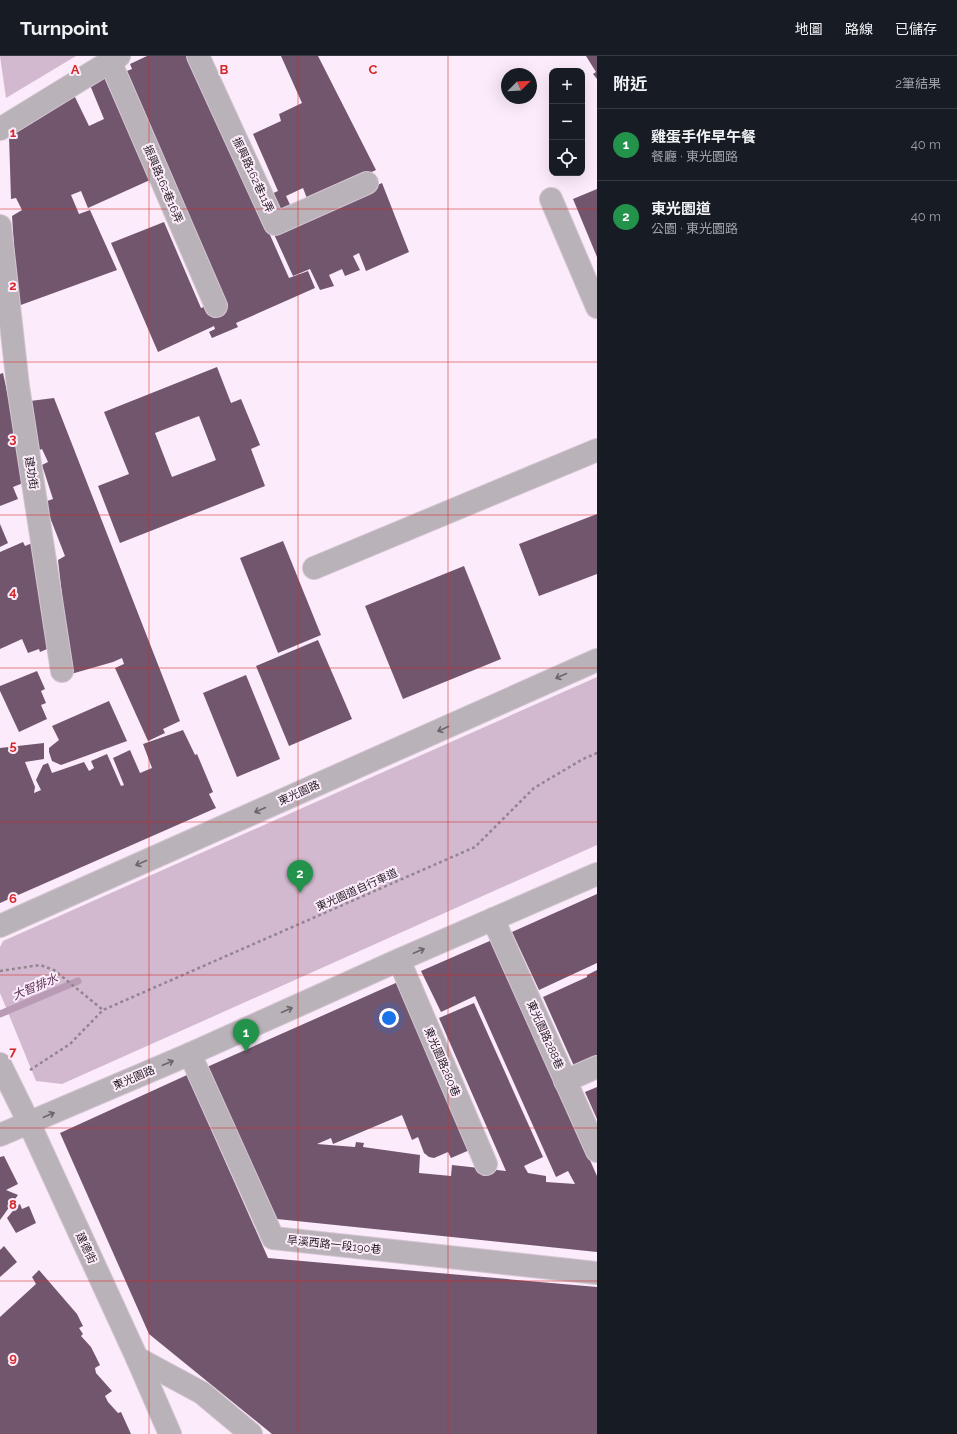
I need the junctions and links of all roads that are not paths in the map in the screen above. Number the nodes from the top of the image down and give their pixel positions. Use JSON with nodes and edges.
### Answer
{"nodes":[{"id":1,"x":198,"y":56,"type":"edge"},
{"id":2,"x":115,"y":59,"type":"edge"},
{"id":3,"x":0,"y":129,"type":"edge"},
{"id":4,"x":367,"y":183,"type":"dead end"},
{"id":5,"x":551,"y":199,"type":"dead end"},
{"id":6,"x":0,"y":226,"type":"edge"},
{"id":7,"x":216,"y":306,"type":"dead end"},
{"id":8,"x":597,"y":307,"type":"edge"},
{"id":9,"x":597,"y":450,"type":"edge"},
{"id":10,"x":314,"y":568,"type":"dead end"},
{"id":11,"x":597,"y":660,"type":"edge"},
{"id":12,"x":62,"y":671,"type":"dead end"},
{"id":13,"x":597,"y":874,"type":"edge"},
{"id":14,"x":493,"y":919,"type":"junction"},
{"id":15,"x":0,"y":926,"type":"edge"},
{"id":16,"x":399,"y":960,"type":"junction"},
{"id":17,"x":190,"y":1054,"type":"junction"},
{"id":18,"x":0,"y":1064,"type":"edge"},
{"id":19,"x":597,"y":1067,"type":"edge"},
{"id":20,"x":565,"y":1081,"type":"junction"},
{"id":21,"x":29,"y":1123,"type":"junction"},
{"id":22,"x":0,"y":1134,"type":"edge"},
{"id":23,"x":597,"y":1151,"type":"edge"},
{"id":24,"x":486,"y":1164,"type":"dead end"},
{"id":25,"x":597,"y":1273,"type":"edge"},
{"id":26,"x":137,"y":1358,"type":"junction"},
{"id":27,"x":170,"y":1434,"type":"edge"},
{"id":28,"x":251,"y":1434,"type":"edge"}],
"edges":[{"from":1,"to":4,"type":"street","name":"振興路162巷11弄"},
{"from":2,"to":3,"type":"street"},
{"from":2,"to":7,"type":"street","name":"振興路162巷16弄"},
{"from":5,"to":8,"type":"street"},
{"from":6,"to":12,"type":"street","name":"建功街"},
{"from":9,"to":10,"type":"street"},
{"from":11,"to":15,"type":"street","name":"東光園路","one_way":true},
{"from":13,"to":14,"type":"street","name":"東光園路"},
{"from":16,"to":14,"type":"street","name":"東光園路","one_way":true},
{"from":14,"to":20,"type":"street","name":"東光園路288巷"},
{"from":17,"to":16,"type":"street","name":"東光園路","one_way":true},
{"from":16,"to":24,"type":"street","name":"東光園路280巷"},
{"from":21,"to":17,"type":"street","name":"東光園路","one_way":true},
{"from":17,"to":25,"type":"street","name":"旱溪西路一段190巷"},
{"from":18,"to":21,"type":"street","name":"建德街"},
{"from":19,"to":20,"type":"street"},
{"from":20,"to":23,"type":"street","name":"東光園路288巷"},
{"from":21,"to":22,"type":"street","name":"東光園路"},
{"from":21,"to":26,"type":"street","name":"建德街"},
{"from":26,"to":27,"type":"street","name":"建德街"},
{"from":26,"to":28,"type":"street"}]}
